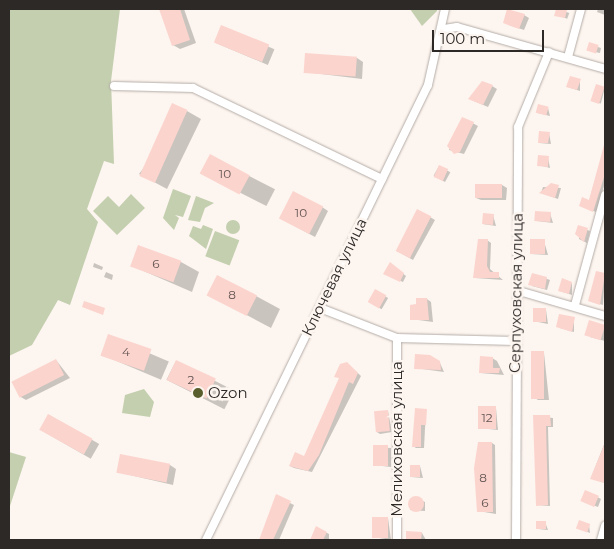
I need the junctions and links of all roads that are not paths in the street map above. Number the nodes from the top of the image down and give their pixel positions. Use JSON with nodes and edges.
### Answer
{"nodes":[{"id":1,"x":445,"y":9,"type":"edge"},
{"id":2,"x":581,"y":9,"type":"edge"},
{"id":3,"x":444,"y":29,"type":"junction"},
{"id":4,"x":548,"y":52,"type":"junction"},
{"id":5,"x":568,"y":57,"type":"junction"},
{"id":6,"x":605,"y":69,"type":"edge"},
{"id":7,"x":114,"y":86,"type":"dead end"},
{"id":8,"x":382,"y":179,"type":"junction"},
{"id":9,"x":605,"y":195,"type":"edge"},
{"id":10,"x":519,"y":291,"type":"junction"},
{"id":11,"x":575,"y":305,"type":"junction"},
{"id":12,"x":320,"y":308,"type":"junction"},
{"id":13,"x":605,"y":316,"type":"edge"},
{"id":14,"x":397,"y":338,"type":"junction"},
{"id":15,"x":515,"y":340,"type":"junction"},
{"id":16,"x":605,"y":526,"type":"edge"},
{"id":17,"x":206,"y":540,"type":"edge"},
{"id":18,"x":397,"y":540,"type":"edge"},
{"id":19,"x":516,"y":540,"type":"edge"},
{"id":20,"x":601,"y":540,"type":"edge"}],
"edges":[{"from":1,"to":3,"type":"street","name":"Ключевая улица"},
{"from":2,"to":5,"type":"street"},
{"from":3,"to":4,"type":"street"},
{"from":3,"to":8,"type":"street","name":"Ключевая улица"},
{"from":4,"to":5,"type":"street"},
{"from":4,"to":10,"type":"street","name":"Серпуховская улица"},
{"from":5,"to":6,"type":"street"},
{"from":7,"to":8,"type":"street"},
{"from":8,"to":12,"type":"street","name":"Ключевая улица"},
{"from":9,"to":11,"type":"street"},
{"from":10,"to":11,"type":"street"},
{"from":10,"to":15,"type":"street","name":"Серпуховская улица"},
{"from":11,"to":13,"type":"street"},
{"from":12,"to":14,"type":"street"},
{"from":12,"to":17,"type":"street","name":"Ключевая улица"},
{"from":14,"to":15,"type":"street"},
{"from":14,"to":18,"type":"street","name":"Мелиховская улица"},
{"from":15,"to":19,"type":"street","name":"Серпуховская улица"},
{"from":16,"to":20,"type":"street"}]}
